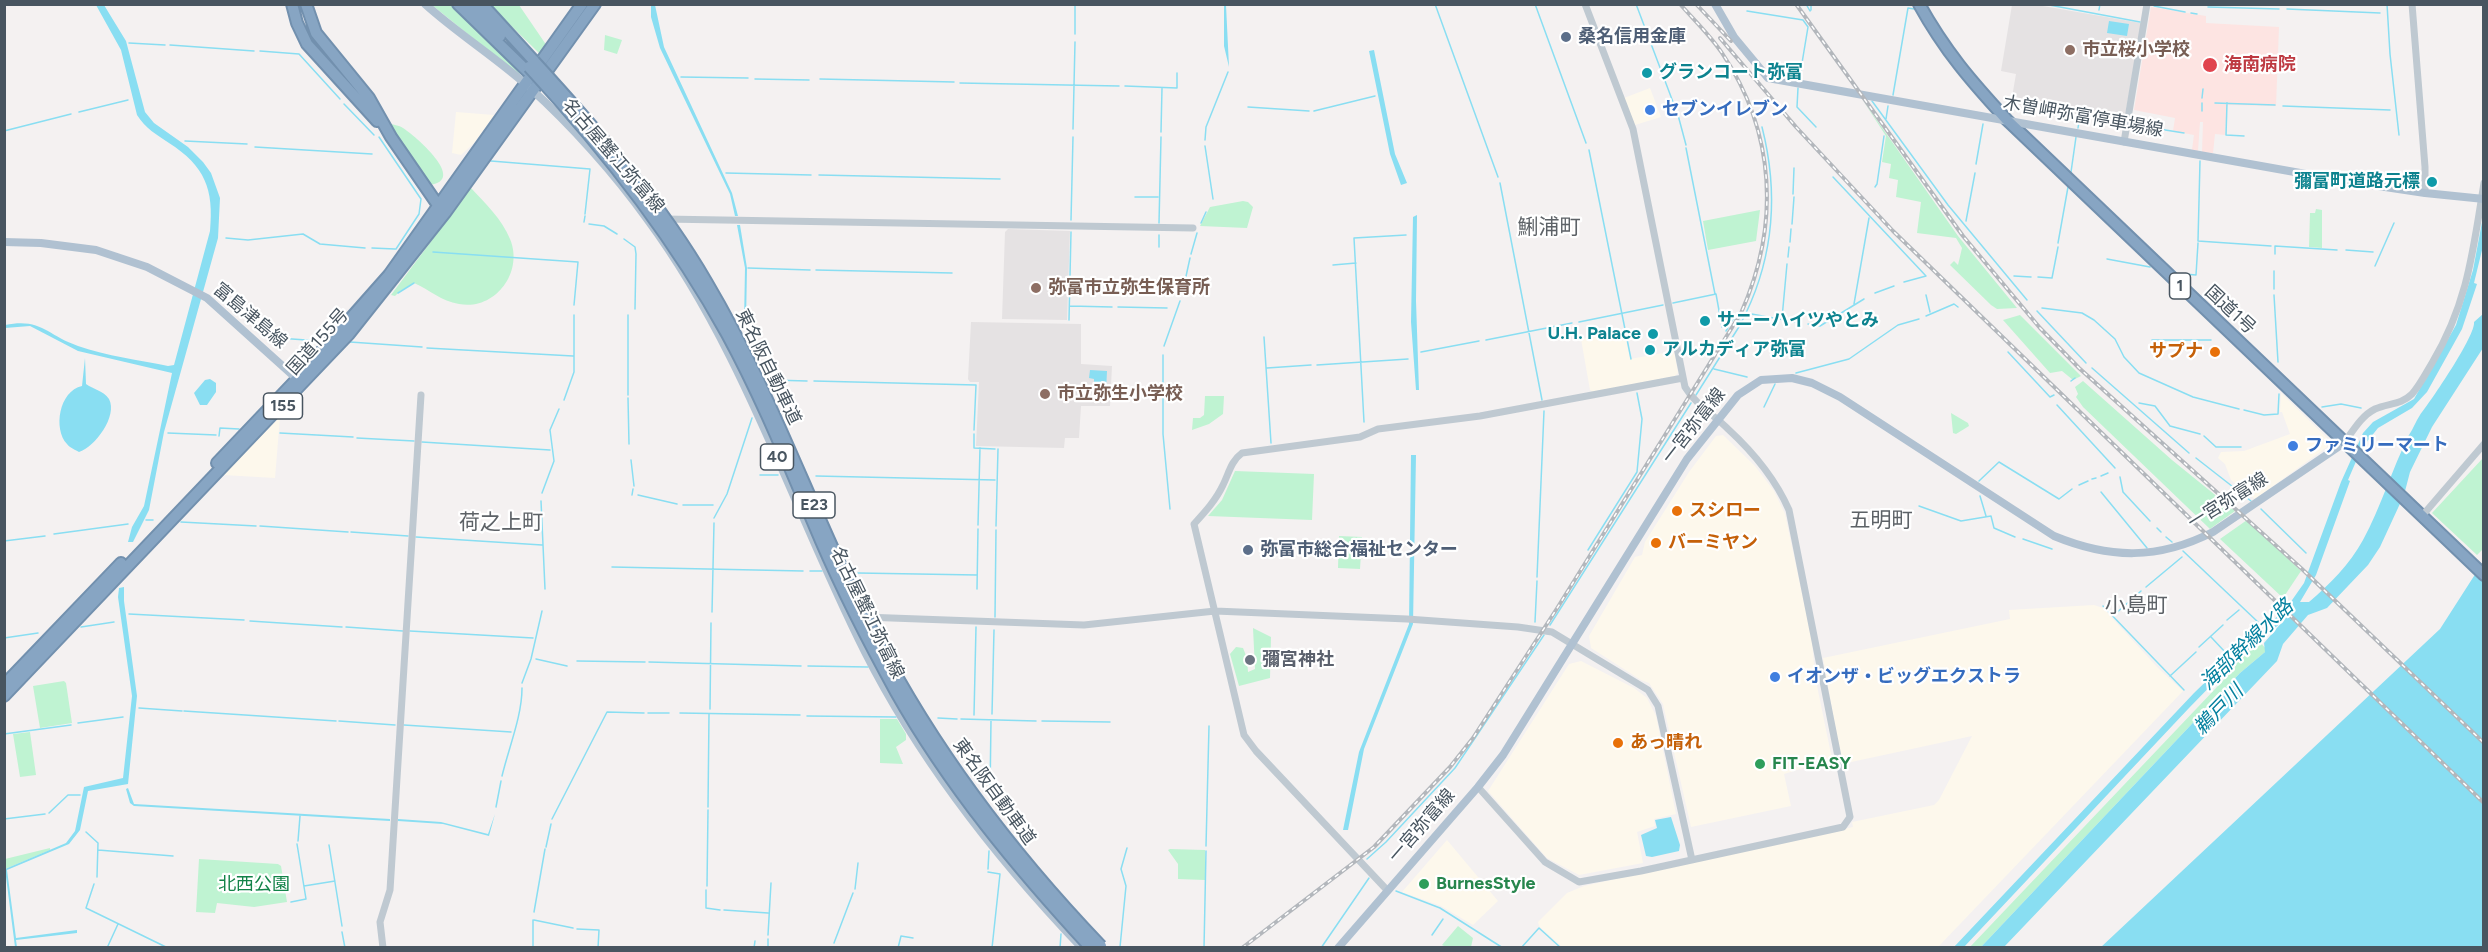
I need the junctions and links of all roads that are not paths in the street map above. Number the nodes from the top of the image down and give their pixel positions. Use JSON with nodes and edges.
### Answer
{"nodes":[{"id":1,"x":292,"y":4,"type":"edge"},
{"id":2,"x":299,"y":4,"type":"edge"},
{"id":3,"x":306,"y":4,"type":"edge"},
{"id":4,"x":313,"y":4,"type":"edge"},
{"id":5,"x":425,"y":4,"type":"edge"},
{"id":6,"x":458,"y":4,"type":"edge"},
{"id":7,"x":471,"y":4,"type":"edge"},
{"id":8,"x":482,"y":4,"type":"edge"},
{"id":9,"x":492,"y":4,"type":"edge"},
{"id":10,"x":582,"y":4,"type":"edge"},
{"id":11,"x":595,"y":4,"type":"edge"},
{"id":12,"x":1585,"y":4,"type":"edge"},
{"id":13,"x":1715,"y":4,"type":"edge"},
{"id":14,"x":1919,"y":4,"type":"edge"},
{"id":15,"x":2147,"y":4,"type":"edge"},
{"id":16,"x":2412,"y":4,"type":"edge"},
{"id":17,"x":532,"y":64,"type":"junction"},
{"id":18,"x":341,"y":73,"type":"junction"},
{"id":19,"x":529,"y":87,"type":"junction"},
{"id":20,"x":2007,"y":120,"type":"junction"},
{"id":21,"x":2124,"y":142,"type":"junction"},
{"id":22,"x":2484,"y":183,"type":"edge"},
{"id":23,"x":2426,"y":193,"type":"junction"},
{"id":24,"x":2482,"y":198,"type":"edge"},
{"id":25,"x":441,"y":210,"type":"junction"},
{"id":26,"x":648,"y":219,"type":"junction"},
{"id":27,"x":1193,"y":228,"type":"dead end"},
{"id":28,"x":4,"y":242,"type":"edge"},
{"id":29,"x":1683,"y":378,"type":"junction"},
{"id":30,"x":297,"y":379,"type":"junction"},
{"id":31,"x":421,"y":395,"type":"dead end"},
{"id":32,"x":1717,"y":419,"type":"junction"},
{"id":33,"x":2344,"y":443,"type":"junction"},
{"id":34,"x":2484,"y":444,"type":"edge"},
{"id":35,"x":2422,"y":516,"type":"junction"},
{"id":36,"x":2484,"y":575,"type":"edge"},
{"id":37,"x":1215,"y":610,"type":"junction"},
{"id":38,"x":848,"y":616,"type":"junction"},
{"id":39,"x":1572,"y":644,"type":"junction"},
{"id":40,"x":4,"y":685,"type":"edge"},
{"id":41,"x":4,"y":696,"type":"edge"},
{"id":42,"x":1478,"y":787,"type":"junction"},
{"id":43,"x":1692,"y":860,"type":"junction"},
{"id":44,"x":1387,"y":890,"type":"junction"},
{"id":45,"x":383,"y":948,"type":"edge"},
{"id":46,"x":1082,"y":948,"type":"edge"},
{"id":47,"x":1091,"y":948,"type":"edge"},
{"id":48,"x":1103,"y":948,"type":"edge"},
{"id":49,"x":1338,"y":948,"type":"edge"}],
"edges":[{"from":1,"to":18,"type":"highway"},
{"from":2,"to":18,"type":"highway"},
{"from":3,"to":18,"type":"highway"},
{"from":4,"to":18,"type":"highway"},
{"from":5,"to":19,"type":"main road","name":"名古屋蟹江弥富線","number":"40"},
{"from":6,"to":17,"type":"highway"},
{"from":7,"to":17,"type":"highway","name":"東名阪自動車道","number":"E23"},
{"from":8,"to":17,"type":"highway","name":"東名阪自動車道","number":"E23"},
{"from":9,"to":17,"type":"highway"},
{"from":10,"to":19,"type":"highway","name":"国道155号","number":"155"},
{"from":11,"to":19,"type":"highway","name":"国道155号","number":"155"},
{"from":12,"to":29,"type":"street"},
{"from":13,"to":20,"type":"main road","name":"木曽岬弥富停車場線"},
{"from":14,"to":20,"type":"highway","name":"国道1号","number":"1"},
{"from":15,"to":21,"type":"street"},
{"from":16,"to":23,"type":"street"},
{"from":17,"to":47,"type":"highway","name":"東名阪自動車道","number":"E23","bridge":true},
{"from":17,"to":48,"type":"highway","name":"東名阪自動車道","number":"E23","bridge":true},
{"from":18,"to":25,"type":"highway"},
{"from":19,"to":25,"type":"highway","name":"国道155号","number":"155"},
{"from":19,"to":26,"type":"main road","name":"名古屋蟹江弥富線","number":"40"},
{"from":20,"to":21,"type":"main road","name":"木曽岬弥富停車場線"},
{"from":20,"to":33,"type":"highway","name":"国道1号","number":"1"},
{"from":21,"to":23,"type":"main road","name":"木曽岬弥富停車場線"},
{"from":22,"to":24,"type":"street"},
{"from":23,"to":24,"type":"main road","name":"木曽岬弥富停車場線"},
{"from":24,"to":33,"type":"street"},
{"from":25,"to":30,"type":"highway","name":"国道155号","number":"155"},
{"from":25,"to":41,"type":"highway","name":"国道155号","number":"155"},
{"from":26,"to":27,"type":"street"},
{"from":26,"to":38,"type":"main road","name":"名古屋蟹江弥富線","number":"40"},
{"from":28,"to":30,"type":"main road","name":"富島津島線"},
{"from":29,"to":32,"type":"street"},
{"from":29,"to":37,"type":"street"},
{"from":30,"to":40,"type":"highway","name":"国道155号","number":"155"},
{"from":31,"to":45,"type":"street"},
{"from":32,"to":33,"type":"main road","name":"一宮弥富線"},
{"from":32,"to":39,"type":"main road","name":"一宮弥富線"},
{"from":32,"to":43,"type":"street"},
{"from":33,"to":35,"type":"highway","name":"国道1号","number":"1"},
{"from":34,"to":35,"type":"street"},
{"from":35,"to":36,"type":"highway","name":"国道1号","number":"1"},
{"from":37,"to":38,"type":"street"},
{"from":37,"to":39,"type":"street"},
{"from":37,"to":44,"type":"street"},
{"from":38,"to":46,"type":"main road","name":"名古屋蟹江弥富線","number":"40"},
{"from":39,"to":42,"type":"main road","name":"一宮弥富線"},
{"from":39,"to":43,"type":"street"},
{"from":42,"to":43,"type":"street"},
{"from":42,"to":44,"type":"main road","name":"一宮弥富線"},
{"from":44,"to":49,"type":"main road","name":"一宮弥富線"}]}
